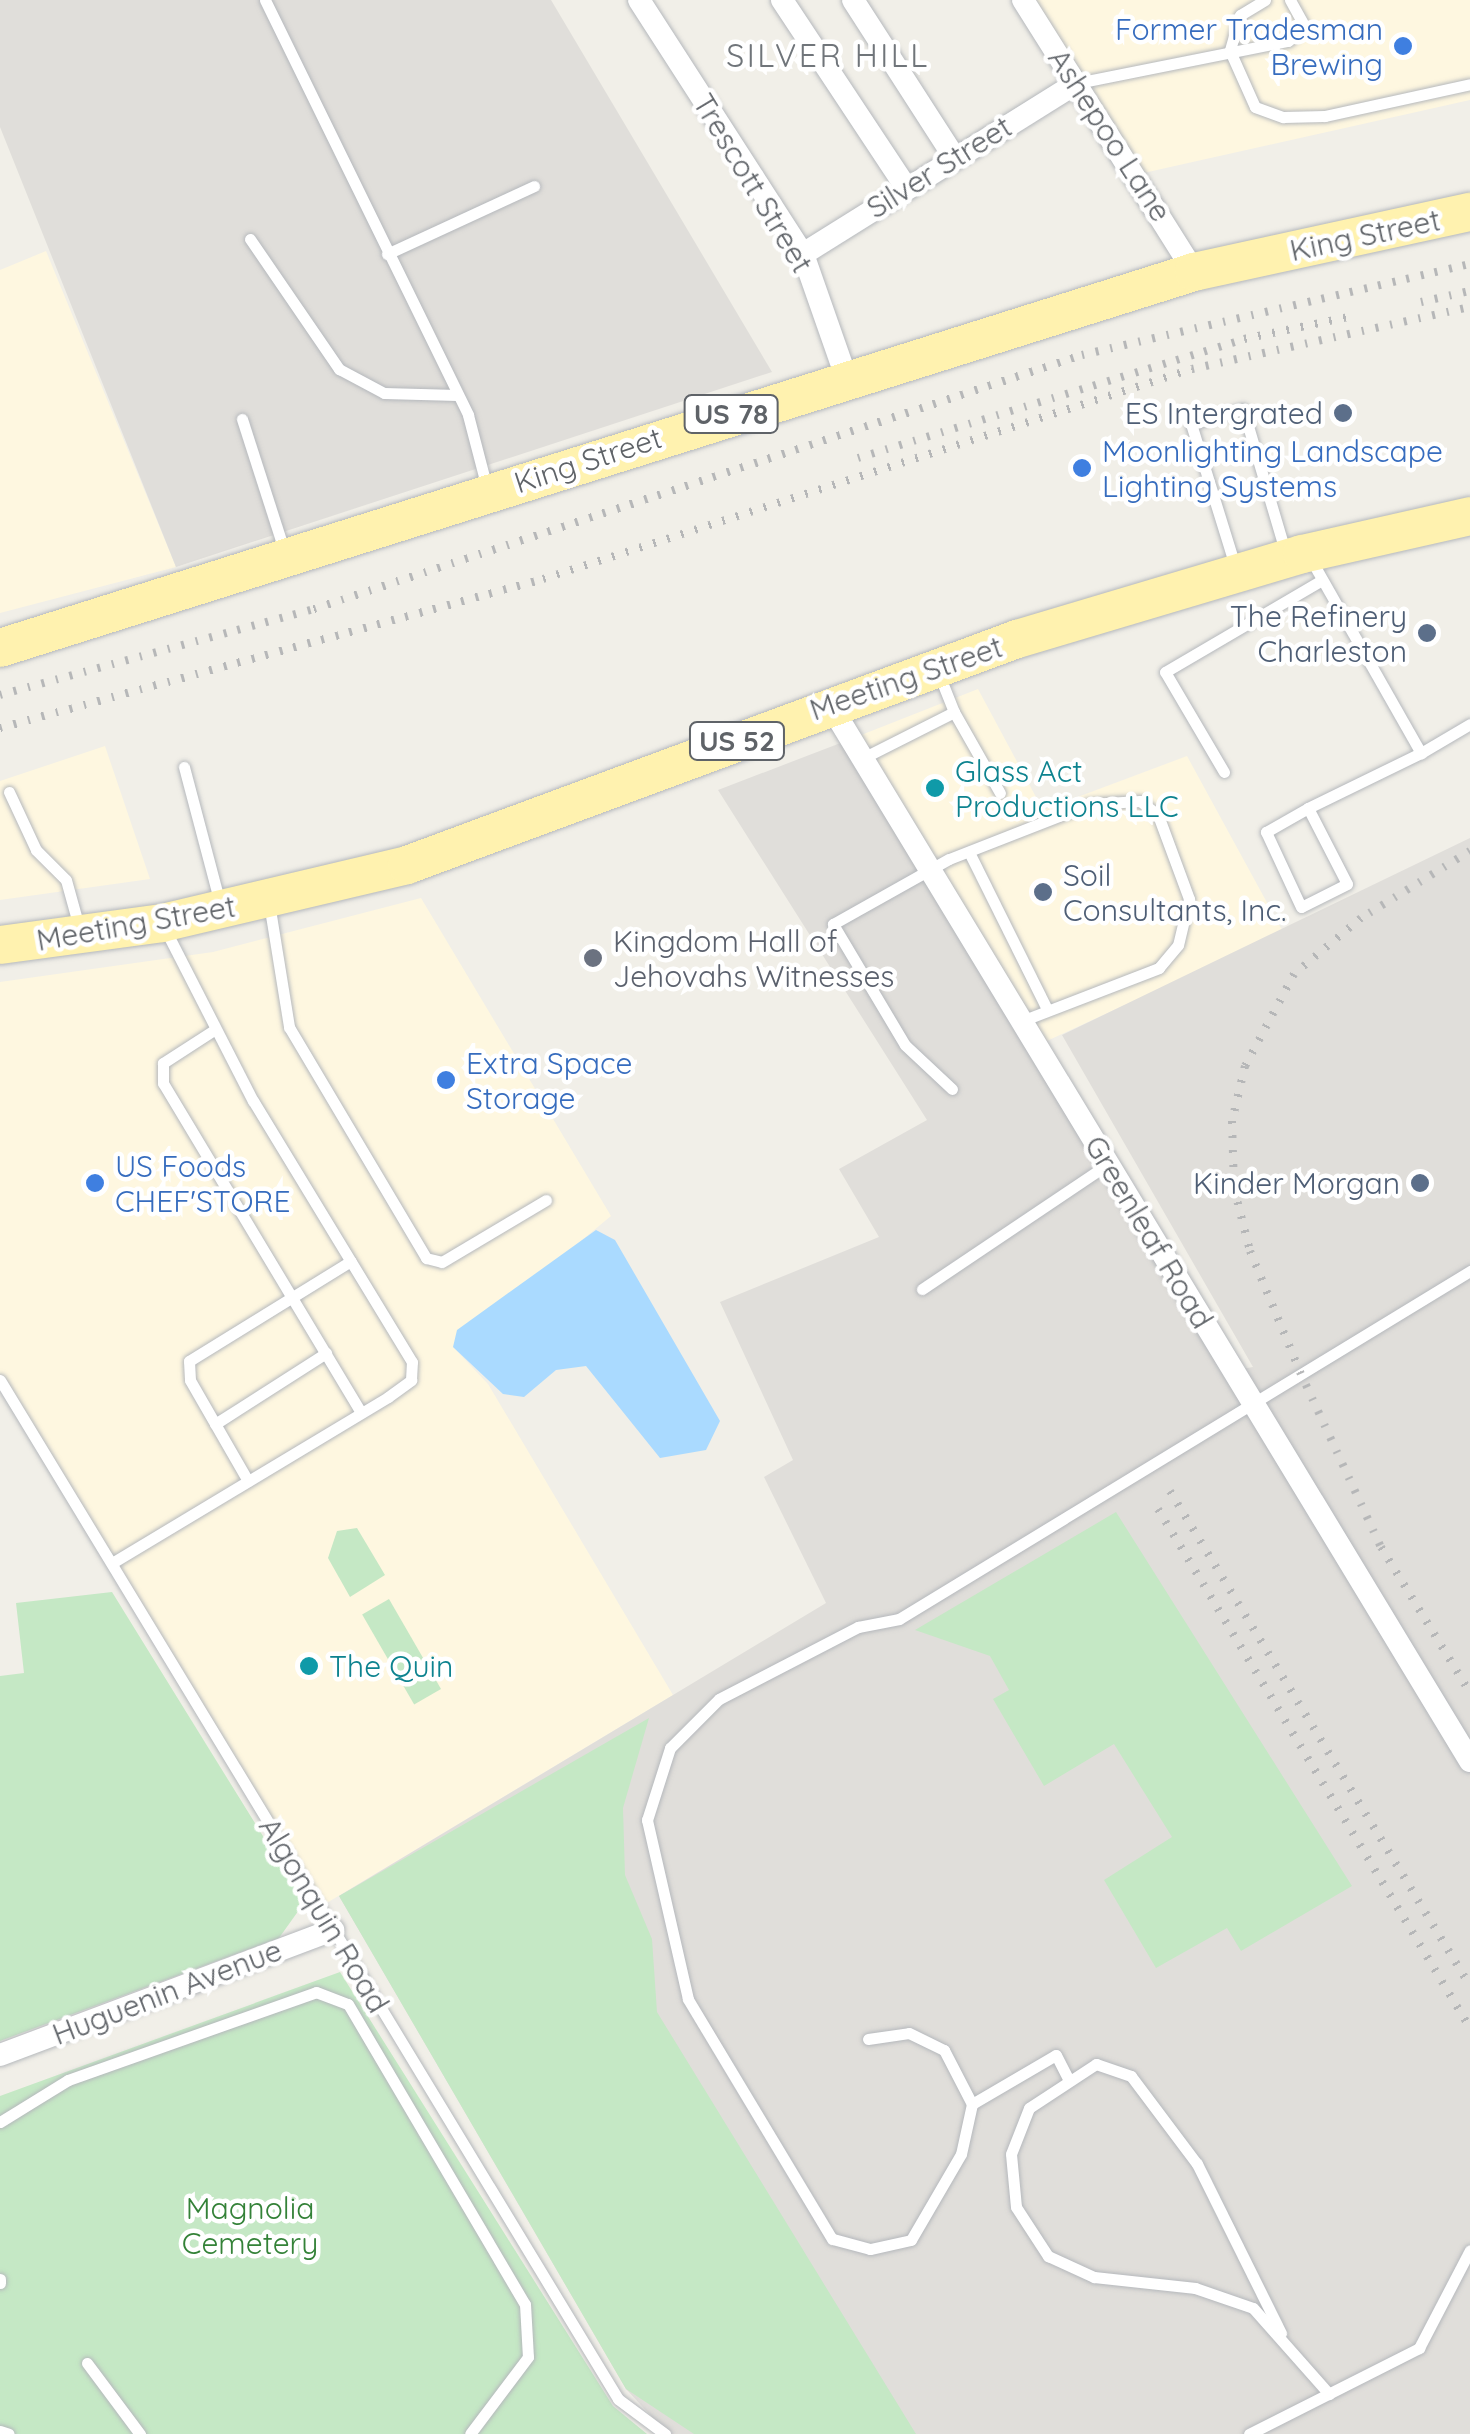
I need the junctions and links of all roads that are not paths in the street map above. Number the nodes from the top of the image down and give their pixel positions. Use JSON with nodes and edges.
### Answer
{"nodes":[{"id":1,"x":265,"y":0,"type":"edge"},
{"id":2,"x":638,"y":0,"type":"edge"},
{"id":3,"x":782,"y":0,"type":"edge"},
{"id":4,"x":854,"y":0,"type":"edge"},
{"id":5,"x":1023,"y":0,"type":"edge"},
{"id":6,"x":1265,"y":0,"type":"edge"},
{"id":7,"x":1290,"y":0,"type":"edge"},
{"id":8,"x":1230,"y":51,"type":"junction"},
{"id":9,"x":1078,"y":82,"type":"junction"},
{"id":10,"x":1470,"y":84,"type":"edge"},
{"id":11,"x":954,"y":157,"type":"junction"},
{"id":12,"x":534,"y":186,"type":"dead end"},
{"id":13,"x":906,"y":187,"type":"junction"},
{"id":14,"x":1470,"y":212,"type":"edge"},
{"id":15,"x":250,"y":239,"type":"dead end"},
{"id":16,"x":388,"y":254,"type":"junction"},
{"id":17,"x":802,"y":254,"type":"junction"},
{"id":18,"x":1194,"y":272,"type":"junction"},
{"id":19,"x":846,"y":377,"type":"junction"},
{"id":20,"x":457,"y":396,"type":"junction"},
{"id":21,"x":242,"y":419,"type":"dead end"},
{"id":22,"x":488,"y":492,"type":"junction"},
{"id":23,"x":1470,"y":516,"type":"edge"},
{"id":24,"x":286,"y":556,"type":"junction"},
{"id":25,"x":1306,"y":563,"type":"junction"},
{"id":26,"x":1237,"y":573,"type":"junction"},
{"id":27,"x":0,"y":648,"type":"edge"},
{"id":28,"x":936,"y":666,"type":"junction"},
{"id":29,"x":829,"y":703,"type":"junction"},
{"id":30,"x":954,"y":712,"type":"junction"},
{"id":31,"x":1470,"y":724,"type":"edge"},
{"id":32,"x":1421,"y":754,"type":"junction"},
{"id":33,"x":863,"y":758,"type":"junction"},
{"id":34,"x":184,"y":767,"type":"dead end"},
{"id":35,"x":1224,"y":772,"type":"dead end"},
{"id":36,"x":9,"y":792,"type":"dead end"},
{"id":37,"x":1000,"y":793,"type":"dead end"},
{"id":38,"x":1308,"y":808,"type":"junction"},
{"id":39,"x":969,"y":852,"type":"junction"},
{"id":40,"x":930,"y":870,"type":"junction"},
{"id":41,"x":268,"y":899,"type":"junction"},
{"id":42,"x":222,"y":911,"type":"junction"},
{"id":43,"x":162,"y":923,"type":"junction"},
{"id":44,"x":81,"y":934,"type":"junction"},
{"id":45,"x":0,"y":945,"type":"edge"},
{"id":46,"x":1046,"y":1007,"type":"junction"},
{"id":47,"x":1022,"y":1022,"type":"junction"},
{"id":48,"x":214,"y":1030,"type":"junction"},
{"id":49,"x":952,"y":1089,"type":"dead end"},
{"id":50,"x":1108,"y":1164,"type":"junction"},
{"id":51,"x":546,"y":1200,"type":"dead end"},
{"id":52,"x":350,"y":1261,"type":"junction"},
{"id":53,"x":1470,"y":1271,"type":"edge"},
{"id":54,"x":922,"y":1289,"type":"dead end"},
{"id":55,"x":292,"y":1297,"type":"junction"},
{"id":56,"x":326,"y":1353,"type":"junction"},
{"id":57,"x":0,"y":1380,"type":"edge"},
{"id":58,"x":1251,"y":1402,"type":"junction"},
{"id":59,"x":361,"y":1412,"type":"junction"},
{"id":60,"x":215,"y":1424,"type":"junction"},
{"id":61,"x":248,"y":1481,"type":"junction"},
{"id":62,"x":112,"y":1564,"type":"junction"},
{"id":63,"x":1470,"y":1761,"type":"edge"},
{"id":64,"x":333,"y":1930,"type":"junction"},
{"id":65,"x":868,"y":2039,"type":"dead end"},
{"id":66,"x":0,"y":2055,"type":"edge"},
{"id":67,"x":1067,"y":2077,"type":"junction"},
{"id":68,"x":972,"y":2104,"type":"junction"},
{"id":69,"x":0,"y":2122,"type":"edge"},
{"id":70,"x":1470,"y":2250,"type":"edge"},
{"id":71,"x":1281,"y":2334,"type":"junction"},
{"id":72,"x":87,"y":2363,"type":"dead end"},
{"id":73,"x":1329,"y":2394,"type":"junction"},
{"id":74,"x":0,"y":2431,"type":"edge"},
{"id":75,"x":8,"y":2434,"type":"edge"},
{"id":76,"x":140,"y":2434,"type":"edge"},
{"id":77,"x":470,"y":2434,"type":"edge"},
{"id":78,"x":665,"y":2434,"type":"edge"},
{"id":79,"x":1249,"y":2434,"type":"edge"}],
"edges":[{"from":1,"to":16,"type":"lane"},
{"from":2,"to":17,"type":"street","name":"Trescott Street"},
{"from":3,"to":13,"type":"street"},
{"from":4,"to":11,"type":"street"},
{"from":5,"to":9,"type":"street","name":"Ashepoo Lane"},
{"from":6,"to":8,"type":"lane"},
{"from":7,"to":8,"type":"lane"},
{"from":8,"to":9,"type":"lane"},
{"from":8,"to":10,"type":"lane"},
{"from":9,"to":11,"type":"street","name":"Silver Street"},
{"from":9,"to":18,"type":"street","name":"Ashepoo Lane"},
{"from":11,"to":13,"type":"street","name":"Silver Street"},
{"from":12,"to":16,"type":"lane"},
{"from":13,"to":17,"type":"street","name":"Silver Street"},
{"from":14,"to":18,"type":"main road","name":"King Street","number":"US 78"},
{"from":15,"to":20,"type":"lane"},
{"from":16,"to":20,"type":"lane"},
{"from":17,"to":19,"type":"street","name":"Trescott Street"},
{"from":18,"to":19,"type":"main road","name":"King Street","number":"US 78"},
{"from":19,"to":22,"type":"main road","name":"King Street","number":"US 78"},
{"from":20,"to":22,"type":"lane"},
{"from":21,"to":24,"type":"lane"},
{"from":22,"to":24,"type":"main road","name":"King Street","number":"US 78"},
{"from":23,"to":25,"type":"main road","name":"Meeting Street","number":"US 52"},
{"from":24,"to":27,"type":"main road","name":"King Street","number":"US 78"},
{"from":25,"to":26,"type":"main road","name":"Meeting Street","number":"US 52"},
{"from":25,"to":26,"type":"lane"},
{"from":25,"to":32,"type":"lane"},
{"from":25,"to":35,"type":"lane"},
{"from":26,"to":28,"type":"main road","name":"Meeting Street","number":"US 52"},
{"from":28,"to":29,"type":"main road","name":"Meeting Street","number":"US 52"},
{"from":28,"to":30,"type":"lane"},
{"from":29,"to":33,"type":"street","name":"Greenleaf Road"},
{"from":29,"to":41,"type":"main road","name":"Meeting Street","number":"US 52"},
{"from":30,"to":33,"type":"lane"},
{"from":30,"to":37,"type":"lane"},
{"from":31,"to":32,"type":"lane"},
{"from":32,"to":38,"type":"lane"},
{"from":33,"to":40,"type":"street","name":"Greenleaf Road"},
{"from":34,"to":42,"type":"lane"},
{"from":36,"to":44,"type":"lane"},
{"from":38,"to":38,"type":"lane"},
{"from":39,"to":40,"type":"lane"},
{"from":39,"to":46,"type":"lane"},
{"from":39,"to":46,"type":"lane"},
{"from":40,"to":47,"type":"street","name":"Greenleaf Road"},
{"from":40,"to":49,"type":"lane"},
{"from":41,"to":42,"type":"main road","name":"Meeting Street","number":"US 52"},
{"from":41,"to":51,"type":"lane"},
{"from":42,"to":43,"type":"main road","name":"Meeting Street","number":"US 52"},
{"from":43,"to":44,"type":"main road","name":"Meeting Street","number":"US 52"},
{"from":43,"to":48,"type":"lane"},
{"from":44,"to":45,"type":"main road","name":"Meeting Street","number":"US 52"},
{"from":46,"to":47,"type":"lane"},
{"from":47,"to":50,"type":"street","name":"Greenleaf Road"},
{"from":48,"to":52,"type":"lane"},
{"from":48,"to":55,"type":"lane"},
{"from":50,"to":54,"type":"lane"},
{"from":50,"to":58,"type":"street","name":"Greenleaf Road"},
{"from":52,"to":55,"type":"lane"},
{"from":52,"to":59,"type":"lane"},
{"from":53,"to":58,"type":"lane"},
{"from":55,"to":56,"type":"lane"},
{"from":55,"to":60,"type":"lane"},
{"from":56,"to":59,"type":"lane"},
{"from":56,"to":60,"type":"lane"},
{"from":57,"to":62,"type":"lane","name":"Algonquin Road"},
{"from":58,"to":63,"type":"street","name":"Greenleaf Road"},
{"from":58,"to":68,"type":"lane"},
{"from":59,"to":61,"type":"lane"},
{"from":60,"to":61,"type":"lane"},
{"from":61,"to":62,"type":"lane"},
{"from":62,"to":64,"type":"lane","name":"Algonquin Road"},
{"from":64,"to":66,"type":"street","name":"Huguenin Avenue"},
{"from":64,"to":78,"type":"lane","name":"Algonquin Road"},
{"from":65,"to":68,"type":"lane"},
{"from":67,"to":68,"type":"lane"},
{"from":67,"to":71,"type":"lane"},
{"from":67,"to":71,"type":"lane"},
{"from":69,"to":77,"type":"lane"},
{"from":70,"to":73,"type":"lane"},
{"from":71,"to":73,"type":"lane"},
{"from":72,"to":76,"type":"lane"},
{"from":73,"to":79,"type":"lane"},
{"from":74,"to":75,"type":"lane"}]}
